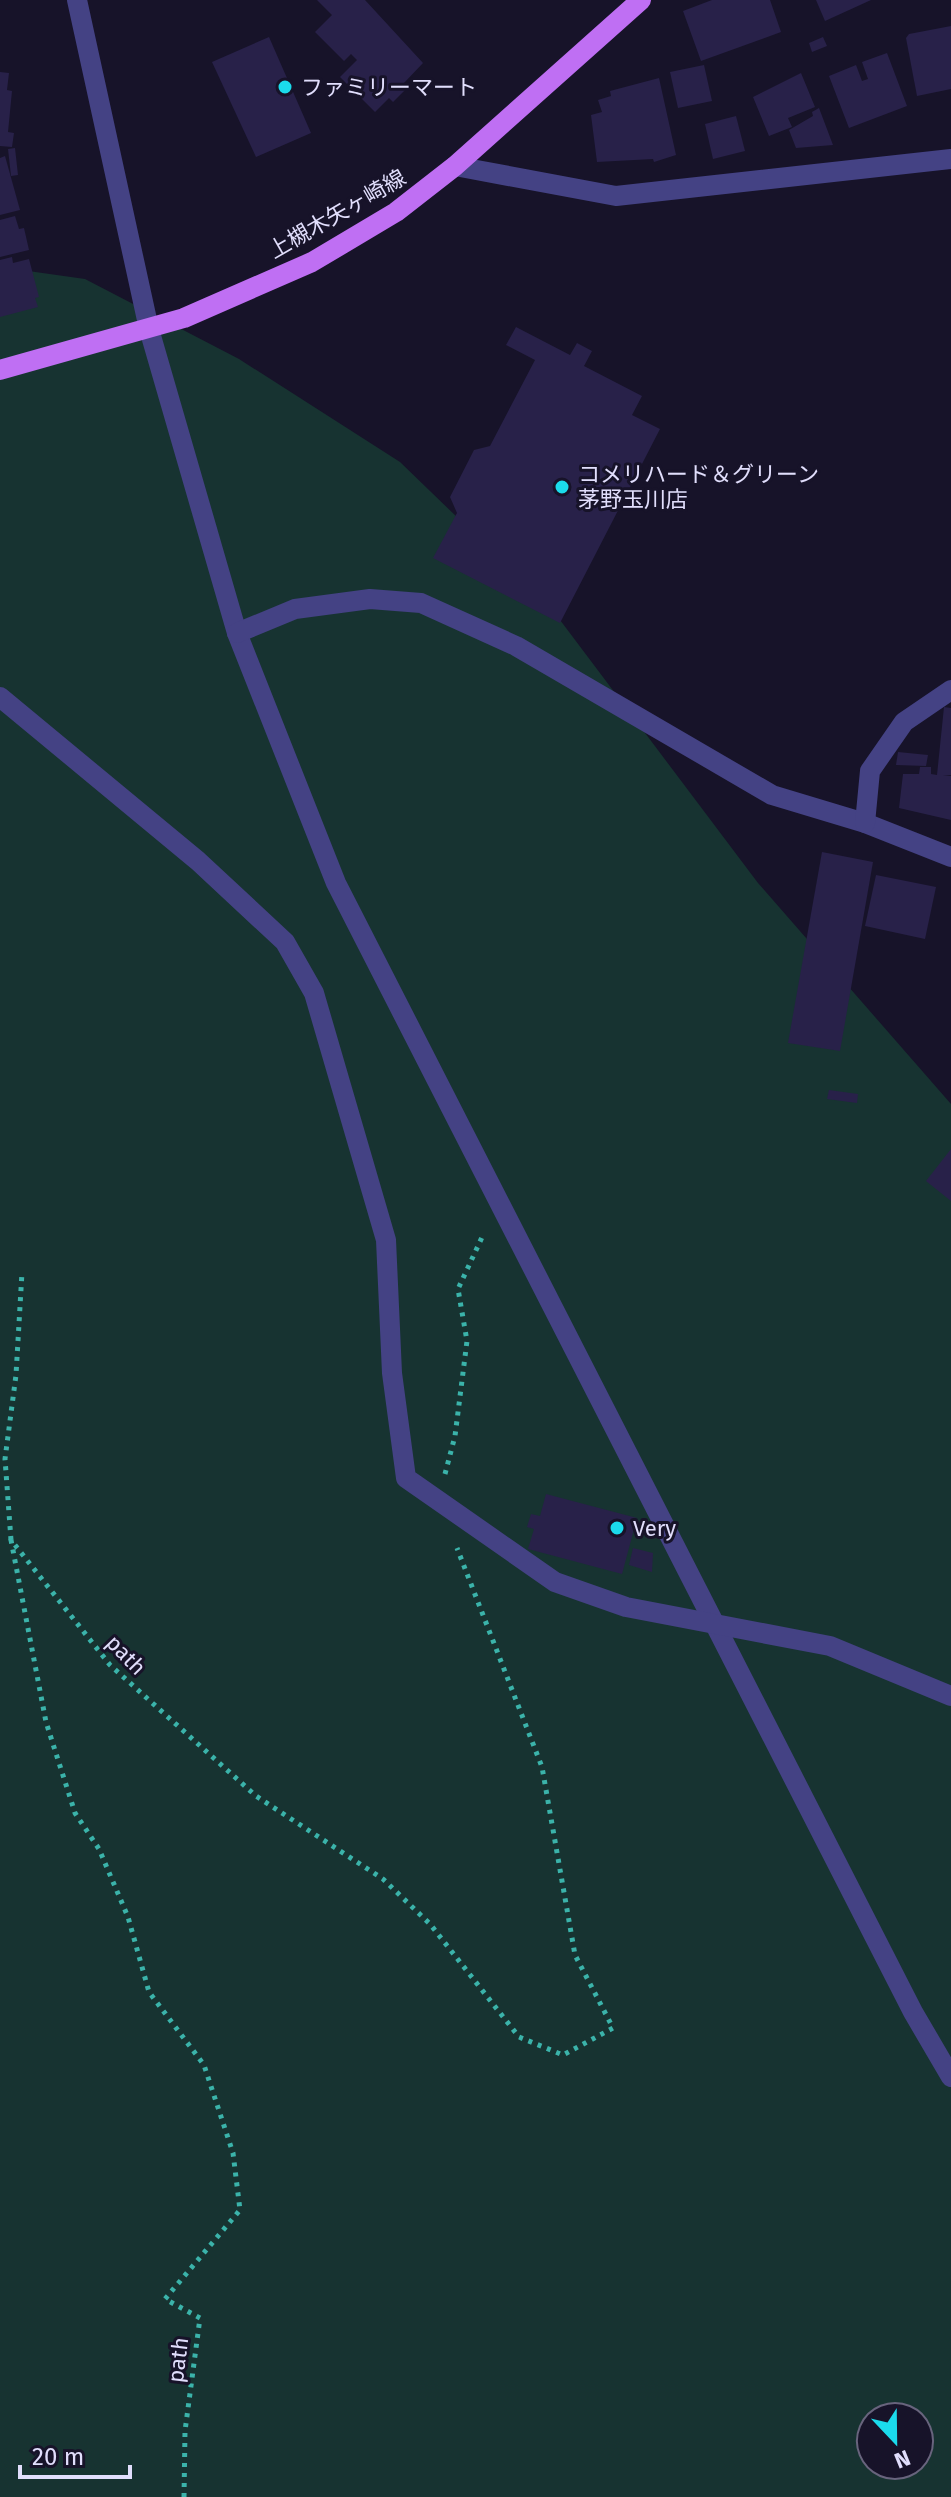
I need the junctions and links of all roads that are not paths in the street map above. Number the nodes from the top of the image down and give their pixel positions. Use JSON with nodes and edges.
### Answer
{"nodes":[{"id":1,"x":77,"y":0,"type":"edge"},
{"id":2,"x":641,"y":0,"type":"edge"},
{"id":3,"x":951,"y":159,"type":"edge"},
{"id":4,"x":455,"y":166,"type":"junction"},
{"id":5,"x":149,"y":329,"type":"junction"},
{"id":6,"x":0,"y":370,"type":"edge"},
{"id":7,"x":237,"y":633,"type":"junction"},
{"id":8,"x":951,"y":690,"type":"edge"},
{"id":9,"x":0,"y":697,"type":"edge"},
{"id":10,"x":865,"y":823,"type":"junction"},
{"id":11,"x":951,"y":857,"type":"edge"},
{"id":12,"x":717,"y":1625,"type":"junction"},
{"id":13,"x":951,"y":1696,"type":"edge"},
{"id":14,"x":951,"y":2077,"type":"edge"}],
"edges":[{"from":1,"to":5,"type":"street"},
{"from":2,"to":4,"type":"main road","name":"上槻木矢ヶ崎線"},
{"from":3,"to":4,"type":"street"},
{"from":4,"to":5,"type":"main road","name":"上槻木矢ヶ崎線"},
{"from":5,"to":6,"type":"main road","name":"上槻木矢ヶ崎線"},
{"from":5,"to":7,"type":"street"},
{"from":7,"to":10,"type":"street"},
{"from":7,"to":12,"type":"street"},
{"from":8,"to":10,"type":"street"},
{"from":9,"to":12,"type":"street"},
{"from":10,"to":11,"type":"street"},
{"from":12,"to":13,"type":"street"},
{"from":12,"to":14,"type":"street"}]}
